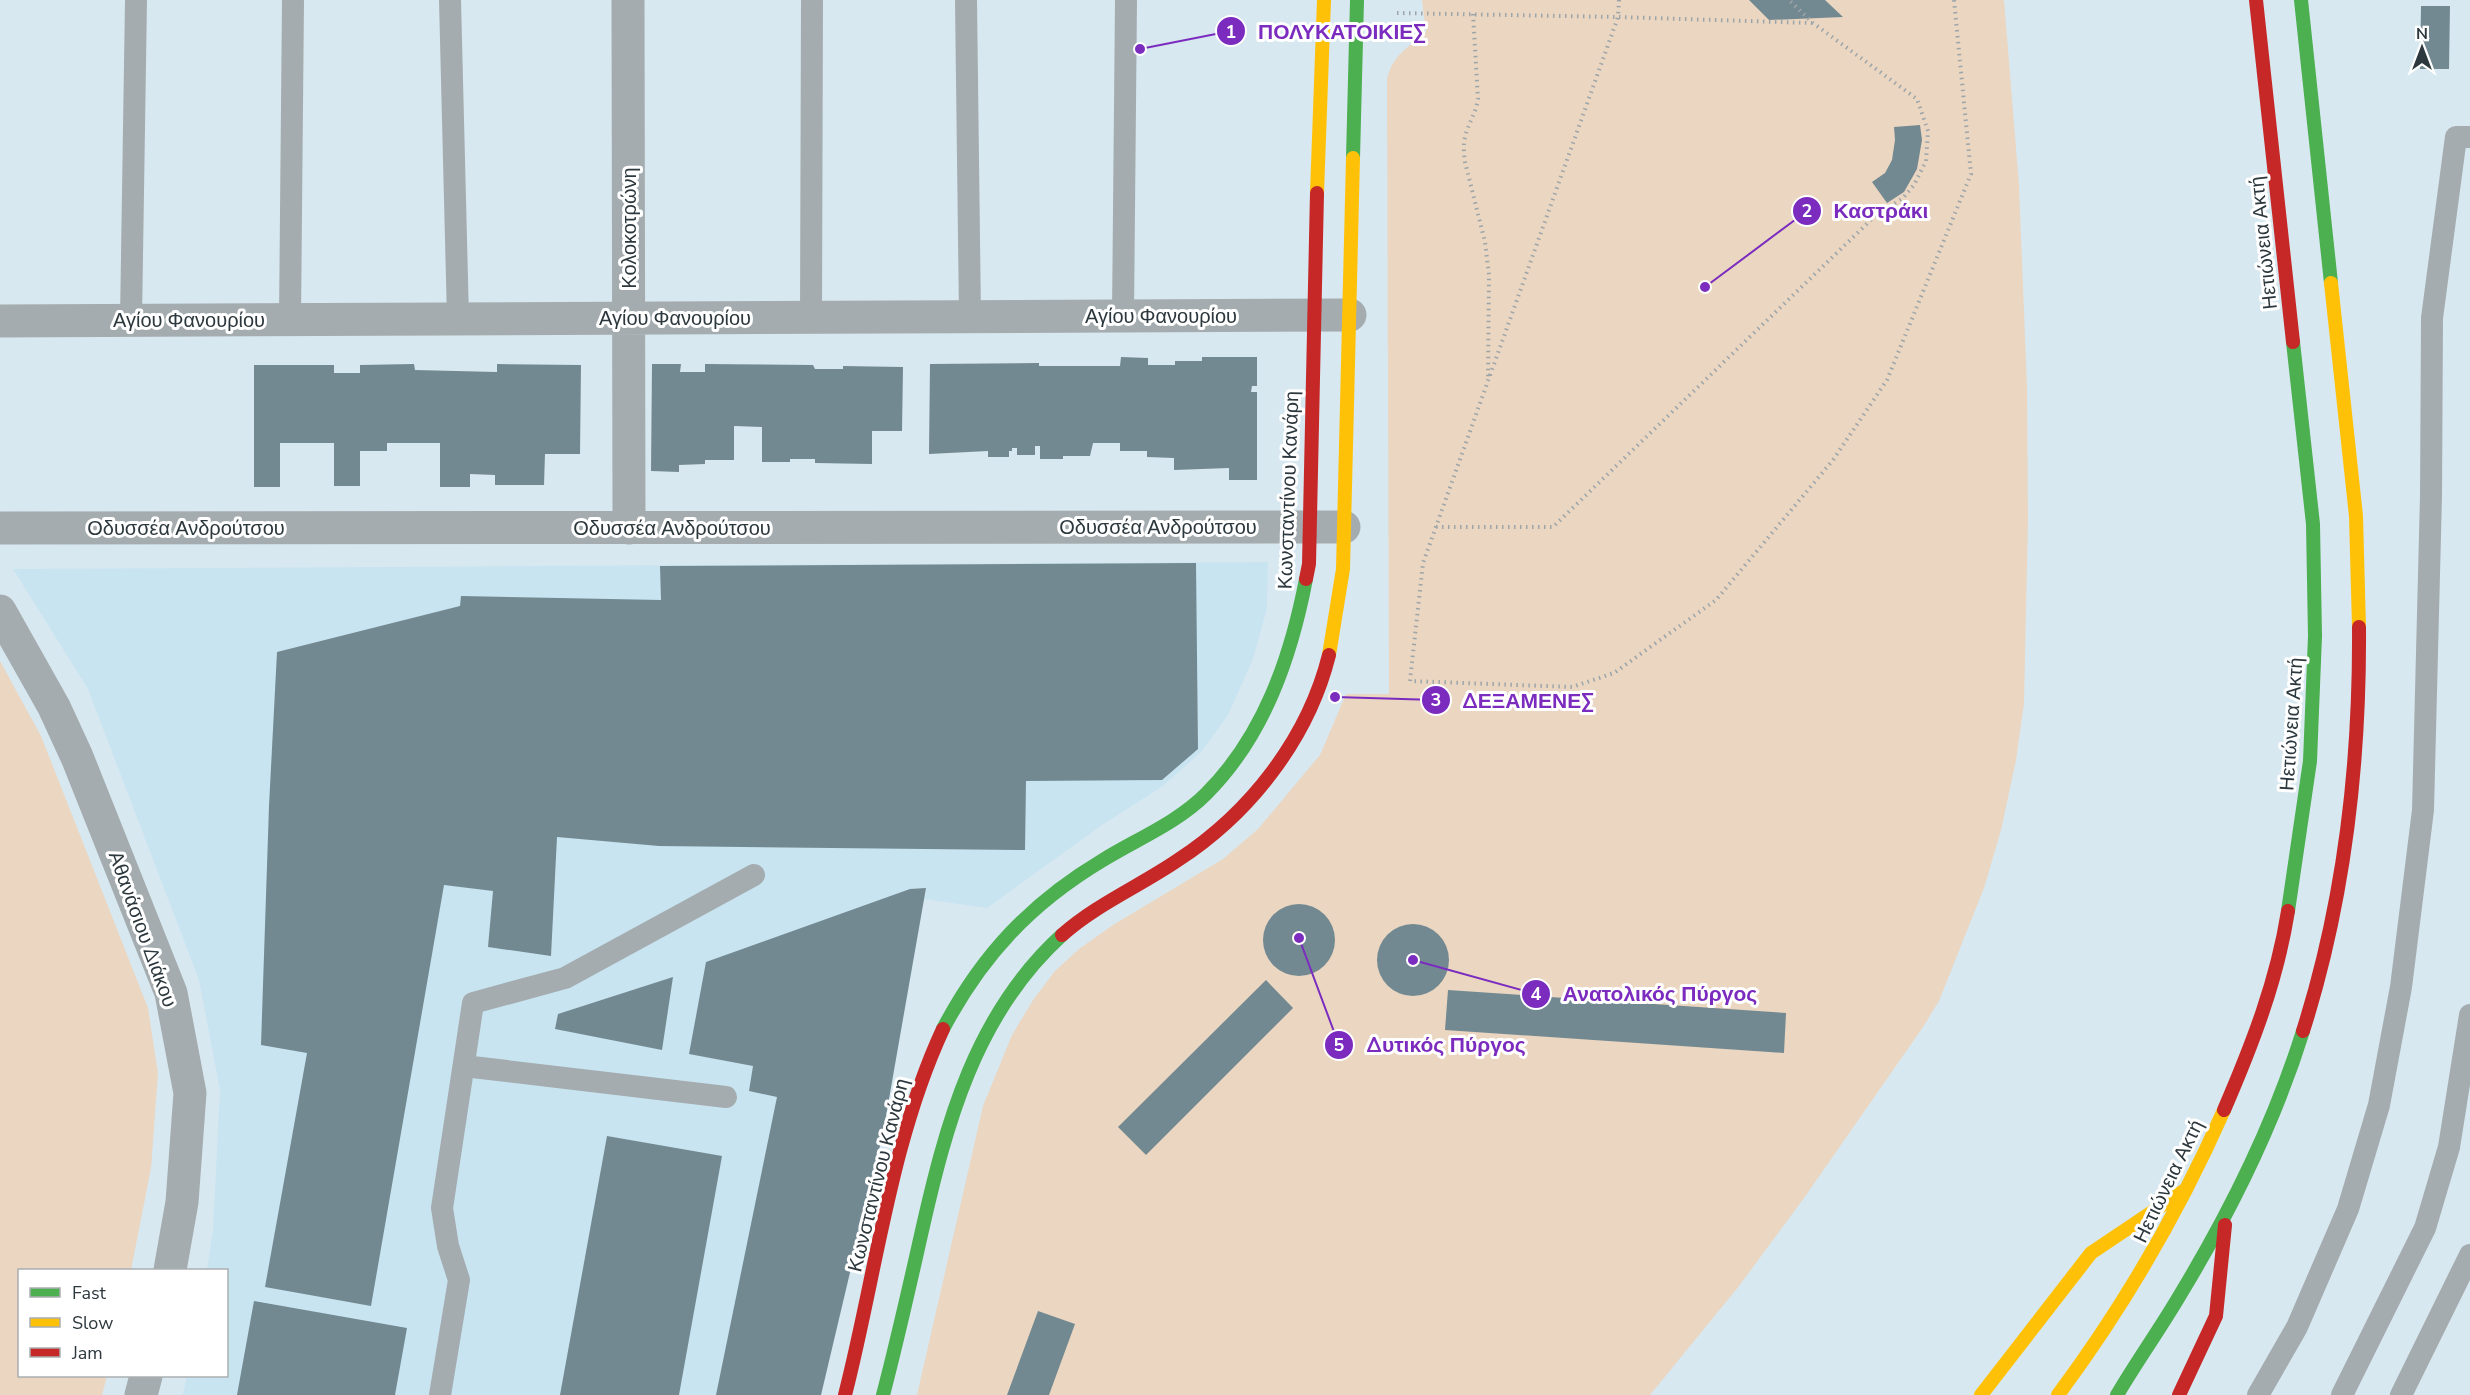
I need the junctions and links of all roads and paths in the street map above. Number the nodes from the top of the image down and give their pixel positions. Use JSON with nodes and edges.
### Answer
{"nodes":[{"id":1,"x":136,"y":0,"type":"edge"},
{"id":2,"x":293,"y":0,"type":"edge"},
{"id":3,"x":450,"y":0,"type":"edge"},
{"id":4,"x":628,"y":0,"type":"edge"},
{"id":5,"x":812,"y":0,"type":"edge"},
{"id":6,"x":966,"y":0,"type":"edge"},
{"id":7,"x":1126,"y":0,"type":"edge"},
{"id":8,"x":1324,"y":0,"type":"edge"},
{"id":9,"x":1619,"y":0,"type":"edge"},
{"id":10,"x":1789,"y":0,"type":"edge"},
{"id":11,"x":1954,"y":0,"type":"edge"},
{"id":12,"x":2256,"y":0,"type":"edge"},
{"id":13,"x":2301,"y":0,"type":"edge"},
{"id":14,"x":1357,"y":6,"type":"edge"},
{"id":15,"x":1473,"y":14,"type":"junction"},
{"id":16,"x":1618,"y":17,"type":"junction"},
{"id":17,"x":1813,"y":23,"type":"junction"},
{"id":18,"x":2470,"y":137,"type":"edge"},
{"id":19,"x":1314,"y":315,"type":"junction"},
{"id":20,"x":1350,"y":315,"type":"junction"},
{"id":21,"x":1123,"y":316,"type":"junction"},
{"id":22,"x":970,"y":317,"type":"junction"},
{"id":23,"x":629,"y":318,"type":"junction"},
{"id":24,"x":811,"y":318,"type":"junction"},
{"id":25,"x":458,"y":319,"type":"junction"},
{"id":26,"x":131,"y":320,"type":"junction"},
{"id":27,"x":290,"y":320,"type":"junction"},
{"id":28,"x":0,"y":321,"type":"edge"},
{"id":29,"x":1488,"y":382,"type":"junction"},
{"id":30,"x":1310,"y":527,"type":"junction"},
{"id":31,"x":1344,"y":527,"type":"junction"},
{"id":32,"x":1436,"y":527,"type":"junction"},
{"id":33,"x":0,"y":528,"type":"edge"},
{"id":34,"x":629,"y":528,"type":"junction"},
{"id":35,"x":0,"y":611,"type":"edge"},
{"id":36,"x":754,"y":874,"type":"dead end"},
{"id":37,"x":2470,"y":1015,"type":"edge"},
{"id":38,"x":464,"y":1066,"type":"junction"},
{"id":39,"x":726,"y":1097,"type":"dead end"},
{"id":40,"x":2189,"y":1188,"type":"junction"},
{"id":41,"x":2227,"y":1208,"type":"junction"},
{"id":42,"x":2470,"y":1255,"type":"edge"},
{"id":43,"x":170,"y":1269,"type":"edge"},
{"id":44,"x":146,"y":1377,"type":"edge"},
{"id":45,"x":141,"y":1395,"type":"edge"},
{"id":46,"x":440,"y":1395,"type":"edge"},
{"id":47,"x":845,"y":1395,"type":"edge"},
{"id":48,"x":883,"y":1395,"type":"edge"},
{"id":49,"x":1980,"y":1395,"type":"edge"},
{"id":50,"x":2058,"y":1395,"type":"edge"},
{"id":51,"x":2117,"y":1395,"type":"edge"},
{"id":52,"x":2179,"y":1395,"type":"edge"},
{"id":53,"x":2258,"y":1395,"type":"edge"},
{"id":54,"x":2342,"y":1395,"type":"edge"},
{"id":55,"x":2401,"y":1395,"type":"edge"}],
"edges":[{"from":1,"to":26,"type":"lane"},
{"from":2,"to":27,"type":"lane"},
{"from":3,"to":25,"type":"lane"},
{"from":4,"to":23,"type":"street","name":"Κολοκοτρώνη"},
{"from":5,"to":24,"type":"lane"},
{"from":6,"to":22,"type":"lane"},
{"from":7,"to":21,"type":"lane"},
{"from":8,"to":19,"type":"main road","name":"Κωνσταντίνου Κανάρη"},
{"from":9,"to":16,"type":"path"},
{"from":10,"to":17,"type":"path"},
{"from":11,"to":32,"type":"path"},
{"from":12,"to":40,"type":"main road","name":"Ηετιώνεια Ακτή"},
{"from":13,"to":41,"type":"main road"},
{"from":14,"to":15,"type":"path"},
{"from":14,"to":20,"type":"main road"},
{"from":15,"to":16,"type":"path"},
{"from":15,"to":29,"type":"path"},
{"from":16,"to":17,"type":"path"},
{"from":16,"to":29,"type":"path"},
{"from":17,"to":32,"type":"path"},
{"from":18,"to":53,"type":"lane"},
{"from":19,"to":20,"type":"street","name":"Αγίου Φανουρίου"},
{"from":19,"to":21,"type":"street","name":"Αγίου Φανουρίου"},
{"from":19,"to":30,"type":"main road","name":"Κωνσταντίνου Κανάρη"},
{"from":20,"to":31,"type":"main road"},
{"from":21,"to":22,"type":"street","name":"Αγίου Φανουρίου"},
{"from":22,"to":24,"type":"street","name":"Αγίου Φανουρίου"},
{"from":23,"to":24,"type":"street","name":"Αγίου Φανουρίου"},
{"from":23,"to":25,"type":"street","name":"Αγίου Φανουρίου"},
{"from":23,"to":34,"type":"street","name":"Κολοκοτρώνη"},
{"from":25,"to":27,"type":"street","name":"Αγίου Φανουρίου"},
{"from":26,"to":27,"type":"street","name":"Αγίου Φανουρίου"},
{"from":26,"to":28,"type":"street","name":"Αγίου Φανουρίου"},
{"from":29,"to":32,"type":"path"},
{"from":30,"to":31,"type":"street","name":"Οδυσσέα Ανδρούτσου"},
{"from":30,"to":34,"type":"street","name":"Οδυσσέα Ανδρούτσου"},
{"from":30,"to":47,"type":"main road","name":"Κωνσταντίνου Κανάρη"},
{"from":31,"to":48,"type":"main road"},
{"from":33,"to":34,"type":"street","name":"Οδυσσέα Ανδρούτσου"},
{"from":35,"to":43,"type":"street","name":"Αθανάσιου Διάκου"},
{"from":36,"to":38,"type":"lane"},
{"from":37,"to":54,"type":"lane"},
{"from":38,"to":39,"type":"lane"},
{"from":38,"to":46,"type":"lane"},
{"from":40,"to":49,"type":"main road"},
{"from":40,"to":50,"type":"main road","name":"Ηετιώνεια Ακτή"},
{"from":41,"to":51,"type":"main road"},
{"from":41,"to":52,"type":"main road"},
{"from":42,"to":55,"type":"lane"},
{"from":44,"to":45,"type":"street"}]}
